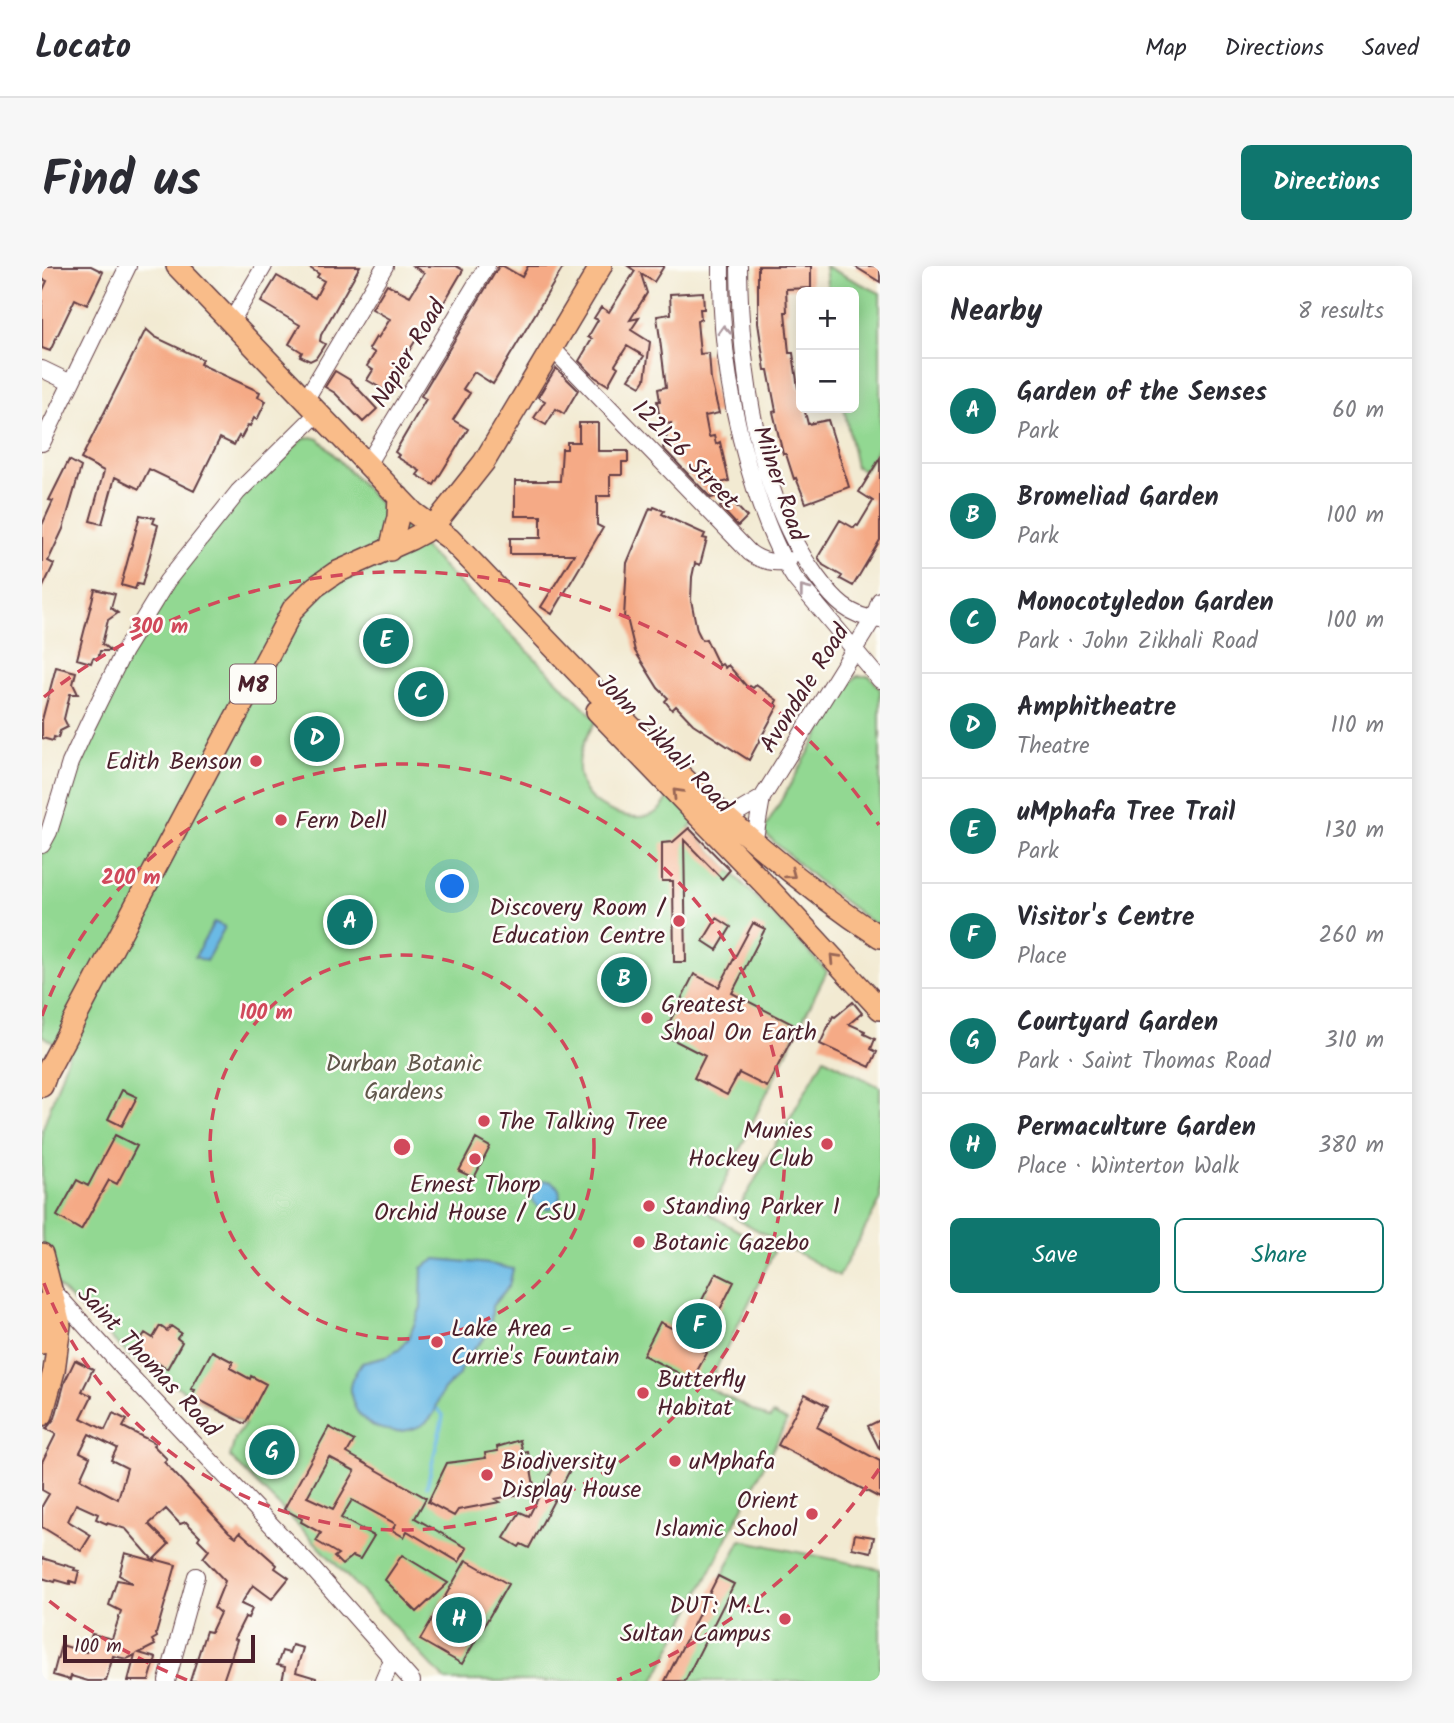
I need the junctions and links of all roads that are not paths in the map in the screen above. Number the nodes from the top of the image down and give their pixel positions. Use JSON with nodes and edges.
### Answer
{"nodes":[{"id":1,"x":128,"y":266,"type":"edge"},
{"id":2,"x":177,"y":266,"type":"edge"},
{"id":3,"x":264,"y":266,"type":"edge"},
{"id":4,"x":386,"y":266,"type":"edge"},
{"id":5,"x":487,"y":266,"type":"edge"},
{"id":6,"x":601,"y":266,"type":"edge"},
{"id":7,"x":721,"y":266,"type":"edge"},
{"id":8,"x":739,"y":266,"type":"edge"},
{"id":9,"x":231,"y":321,"type":"junction"},
{"id":10,"x":552,"y":348,"type":"junction"},
{"id":11,"x":745,"y":360,"type":"junction"},
{"id":12,"x":725,"y":362,"type":"junction"},
{"id":13,"x":42,"y":369,"type":"edge"},
{"id":14,"x":71,"y":383,"type":"junction"},
{"id":15,"x":312,"y":406,"type":"junction"},
{"id":16,"x":753,"y":412,"type":"junction"},
{"id":17,"x":734,"y":416,"type":"junction"},
{"id":18,"x":42,"y":443,"type":"edge"},
{"id":19,"x":368,"y":463,"type":"junction"},
{"id":20,"x":399,"y":497,"type":"junction"},
{"id":21,"x":424,"y":523,"type":"junction"},
{"id":22,"x":390,"y":550,"type":"junction"},
{"id":23,"x":800,"y":555,"type":"junction"},
{"id":24,"x":784,"y":562,"type":"junction"},
{"id":25,"x":880,"y":600,"type":"edge"},
{"id":26,"x":877,"y":620,"type":"edge"},
{"id":27,"x":855,"y":649,"type":"junction"},
{"id":28,"x":880,"y":680,"type":"edge"},
{"id":29,"x":762,"y":798,"type":"junction"},
{"id":30,"x":726,"y":819,"type":"junction"},
{"id":31,"x":754,"y":844,"type":"junction"},
{"id":32,"x":42,"y":845,"type":"edge"},
{"id":33,"x":878,"y":934,"type":"edge"},
{"id":34,"x":880,"y":1009,"type":"edge"},
{"id":35,"x":42,"y":1086,"type":"edge"},
{"id":36,"x":44,"y":1280,"type":"edge"},
{"id":37,"x":70,"y":1323,"type":"junction"},
{"id":38,"x":42,"y":1343,"type":"edge"},
{"id":39,"x":42,"y":1415,"type":"edge"},
{"id":40,"x":195,"y":1576,"type":"dead end"},
{"id":41,"x":392,"y":1660,"type":"junction"},
{"id":42,"x":167,"y":1681,"type":"edge"},
{"id":43,"x":383,"y":1681,"type":"edge"},
{"id":44,"x":412,"y":1681,"type":"edge"}],
"edges":[{"from":1,"to":14,"type":"street"},
{"from":2,"to":9,"type":"main road","name":"John Zikhali Road"},
{"from":3,"to":9,"type":"street"},
{"from":4,"to":15,"type":"street"},
{"from":5,"to":19,"type":"street","name":"Napier Road"},
{"from":6,"to":10,"type":"main road","number":"M8"},
{"from":12,"to":7,"type":"street","name":"Milner Road","one_way":true},
{"from":8,"to":11,"type":"street","name":"Milner Road"},
{"from":9,"to":15,"type":"main road","name":"John Zikhali Road"},
{"from":10,"to":21,"type":"main road","number":"M8"},
{"from":10,"to":24,"type":"street","name":"122126 Street"},
{"from":11,"to":12,"type":"street"},
{"from":11,"to":16,"type":"street","name":"Milner Road"},
{"from":12,"to":17,"type":"street","name":"Milner Road"},
{"from":13,"to":14,"type":"street"},
{"from":14,"to":18,"type":"street"},
{"from":15,"to":19,"type":"main road","name":"John Zikhali Road"},
{"from":15,"to":32,"type":"street"},
{"from":16,"to":17,"type":"street"},
{"from":16,"to":23,"type":"street","name":"Milner Road"},
{"from":17,"to":24,"type":"street","name":"Milner Road"},
{"from":19,"to":20,"type":"main road","name":"John Zikhali Road"},
{"from":20,"to":21,"type":"main road","name":"John Zikhali Road"},
{"from":20,"to":22,"type":"main road"},
{"from":21,"to":22,"type":"main road","number":"M8"},
{"from":21,"to":30,"type":"main road","name":"John Zikhali Road"},
{"from":34,"to":21,"type":"main road","name":"John Zikhali Road","one_way":true},
{"from":22,"to":35,"type":"main road","number":"M8"},
{"from":23,"to":24,"type":"street"},
{"from":23,"to":26,"type":"street","name":"Milner Road"},
{"from":27,"to":24,"type":"street","name":"Milner Road","one_way":true},
{"from":25,"to":26,"type":"street","name":"Avondale Road"},
{"from":26,"to":27,"type":"street","name":"Avondale Road"},
{"from":27,"to":28,"type":"street","name":"Milner Road"},
{"from":27,"to":29,"type":"street","name":"Avondale Road"},
{"from":29,"to":30,"type":"street","name":"Avondale Road"},
{"from":29,"to":31,"type":"street","name":"Avondale Road"},
{"from":30,"to":31,"type":"main road","name":"John Zikhali Road"},
{"from":31,"to":33,"type":"main road","name":"John Zikhali Road","one_way":true},
{"from":36,"to":37,"type":"main road"},
{"from":36,"to":38,"type":"main road"},
{"from":37,"to":39,"type":"main road"},
{"from":37,"to":41,"type":"street","name":"Saint Thomas Road"},
{"from":40,"to":42,"type":"street"},
{"from":41,"to":43,"type":"street"},
{"from":41,"to":44,"type":"street","name":"Saint Thomas Road"}]}
